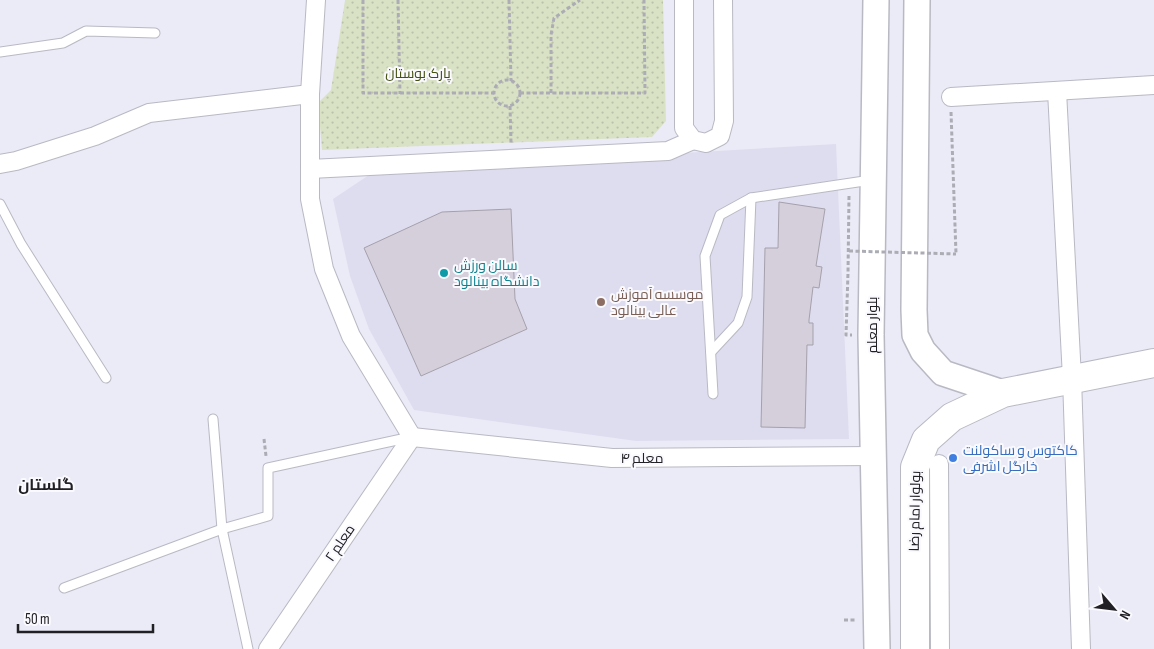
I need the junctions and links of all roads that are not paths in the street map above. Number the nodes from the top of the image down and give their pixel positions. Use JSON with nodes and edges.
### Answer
{"nodes":[{"id":1,"x":316,"y":0,"type":"edge"},
{"id":2,"x":684,"y":0,"type":"edge"},
{"id":3,"x":724,"y":0,"type":"edge"},
{"id":4,"x":876,"y":0,"type":"edge"},
{"id":5,"x":917,"y":0,"type":"edge"},
{"id":6,"x":155,"y":33,"type":"dead end"},
{"id":7,"x":0,"y":52,"type":"edge"},
{"id":8,"x":1154,"y":85,"type":"edge"},
{"id":9,"x":1057,"y":91,"type":"junction"},
{"id":10,"x":310,"y":94,"type":"junction"},
{"id":11,"x":951,"y":97,"type":"road end"},
{"id":12,"x":693,"y":140,"type":"junction"},
{"id":13,"x":0,"y":164,"type":"edge"},
{"id":14,"x":310,"y":169,"type":"junction"},
{"id":15,"x":873,"y":180,"type":"junction"},
{"id":16,"x":751,"y":198,"type":"junction"},
{"id":17,"x":0,"y":204,"type":"edge"},
{"id":18,"x":711,"y":352,"type":"junction"},
{"id":19,"x":1154,"y":363,"type":"edge"},
{"id":20,"x":106,"y":378,"type":"dead end"},
{"id":21,"x":1072,"y":378,"type":"junction"},
{"id":22,"x":1003,"y":393,"type":"junction"},
{"id":23,"x":713,"y":394,"type":"dead end"},
{"id":24,"x":213,"y":419,"type":"dead end"},
{"id":25,"x":412,"y":437,"type":"junction"},
{"id":26,"x":874,"y":456,"type":"junction"},
{"id":27,"x":939,"y":464,"type":"dead end"},
{"id":28,"x":222,"y":529,"type":"junction"},
{"id":29,"x":64,"y":588,"type":"dead end"},
{"id":30,"x":248,"y":649,"type":"edge"},
{"id":31,"x":268,"y":649,"type":"edge"},
{"id":32,"x":877,"y":649,"type":"edge"},
{"id":33,"x":915,"y":649,"type":"edge"},
{"id":34,"x":940,"y":649,"type":"edge"},
{"id":35,"x":1082,"y":649,"type":"edge"}],
"edges":[{"from":1,"to":10,"type":"street"},
{"from":2,"to":12,"type":"street"},
{"from":3,"to":12,"type":"street"},
{"from":4,"to":15,"type":"main road","name":"بلوار معلم"},
{"from":5,"to":22,"type":"main road"},
{"from":6,"to":7,"type":"lane"},
{"from":8,"to":9,"type":"street"},
{"from":9,"to":11,"type":"street"},
{"from":9,"to":21,"type":"street"},
{"from":10,"to":13,"type":"street"},
{"from":10,"to":14,"type":"street"},
{"from":12,"to":14,"type":"street"},
{"from":14,"to":25,"type":"street"},
{"from":15,"to":16,"type":"lane"},
{"from":15,"to":26,"type":"main road","name":"بلوار معلم"},
{"from":16,"to":18,"type":"lane"},
{"from":16,"to":18,"type":"lane"},
{"from":17,"to":20,"type":"lane"},
{"from":18,"to":23,"type":"lane"},
{"from":19,"to":21,"type":"highway","name":"بولوار امام رضا"},
{"from":21,"to":22,"type":"highway","name":"بولوار امام رضا"},
{"from":21,"to":35,"type":"street"},
{"from":22,"to":33,"type":"highway","name":"بولوار امام رضا"},
{"from":24,"to":28,"type":"lane"},
{"from":25,"to":26,"type":"street","name":"معلم ۴"},
{"from":25,"to":28,"type":"lane"},
{"from":25,"to":31,"type":"street","name":"معلم ۲"},
{"from":26,"to":32,"type":"main road","name":"بلوار معلم"},
{"from":27,"to":34,"type":"street"},
{"from":28,"to":29,"type":"lane"},
{"from":28,"to":30,"type":"lane"}]}
